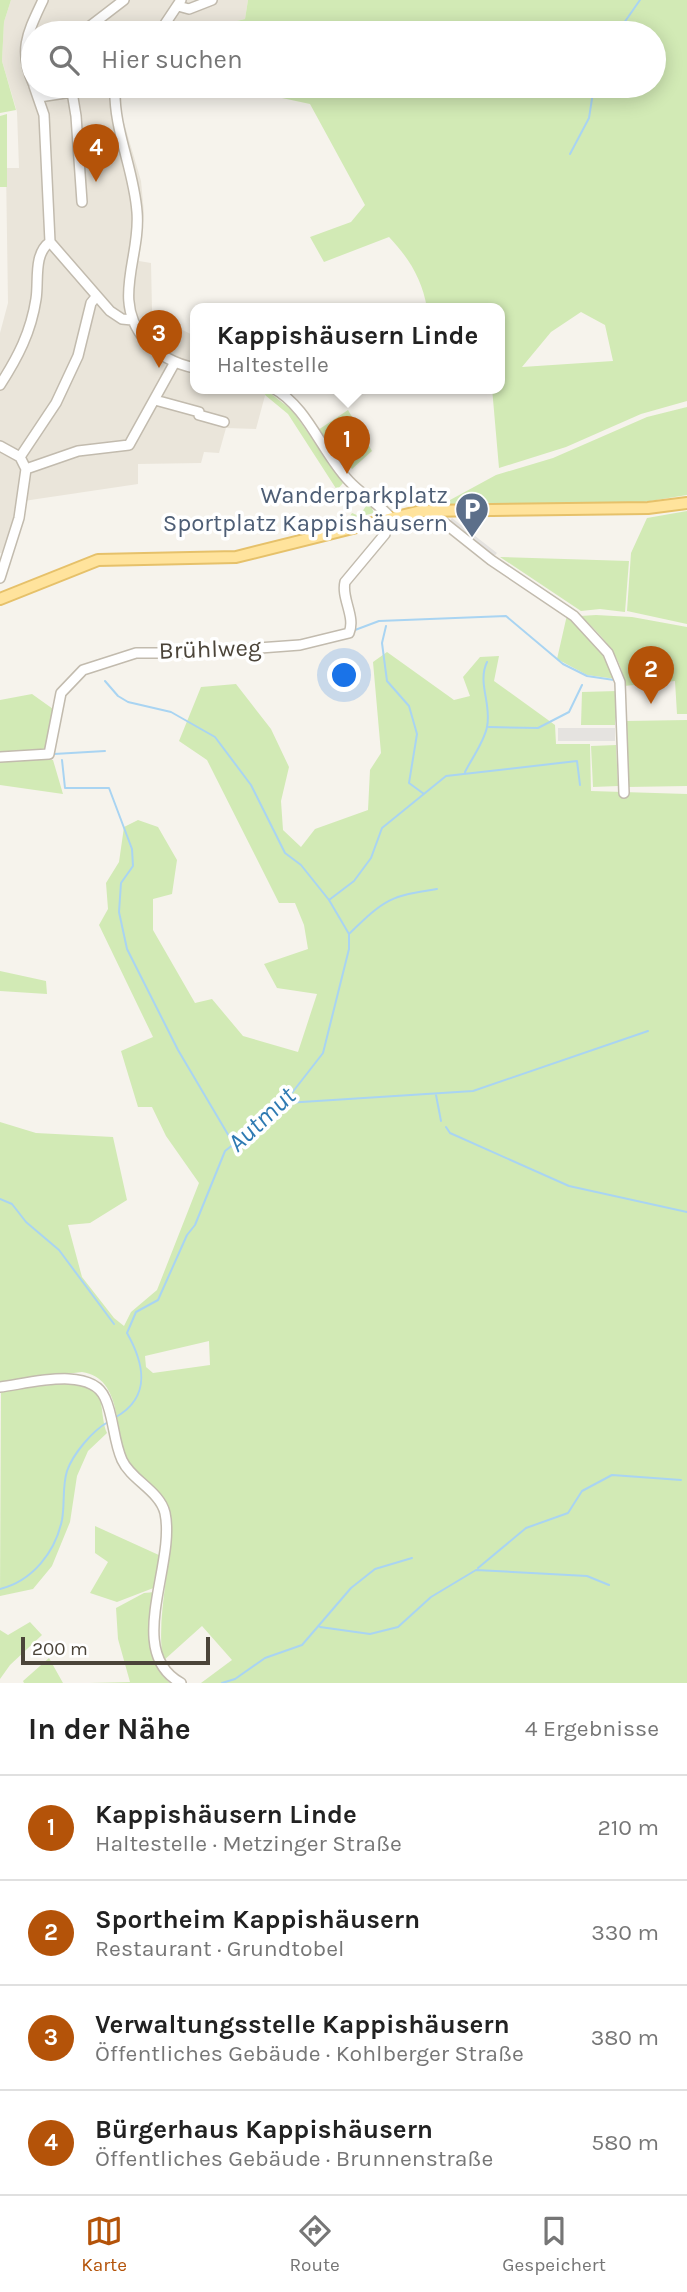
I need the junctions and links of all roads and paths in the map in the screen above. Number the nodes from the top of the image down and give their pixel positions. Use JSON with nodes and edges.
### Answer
{"nodes":[{"id":1,"x":43,"y":0,"type":"edge"},
{"id":2,"x":124,"y":0,"type":"edge"},
{"id":3,"x":212,"y":0,"type":"edge"},
{"id":4,"x":180,"y":3,"type":"edge"},
{"id":5,"x":35,"y":21,"type":"edge"},
{"id":6,"x":96,"y":21,"type":"edge"},
{"id":7,"x":167,"y":21,"type":"edge"},
{"id":8,"x":39,"y":98,"type":"edge"},
{"id":9,"x":72,"y":98,"type":"edge"},
{"id":10,"x":115,"y":98,"type":"edge"},
{"id":11,"x":82,"y":202,"type":"dead end"},
{"id":12,"x":50,"y":242,"type":"junction"},
{"id":13,"x":96,"y":297,"type":"junction"},
{"id":14,"x":132,"y":320,"type":"junction"},
{"id":15,"x":175,"y":362,"type":"junction"},
{"id":16,"x":190,"y":366,"type":"edge"},
{"id":17,"x":0,"y":385,"type":"edge"},
{"id":18,"x":280,"y":394,"type":"edge"},
{"id":19,"x":155,"y":400,"type":"junction"},
{"id":20,"x":223,"y":422,"type":"dead end"},
{"id":21,"x":0,"y":446,"type":"edge"},
{"id":22,"x":20,"y":457,"type":"junction"},
{"id":23,"x":26,"y":469,"type":"junction"},
{"id":24,"x":687,"y":503,"type":"edge"},
{"id":25,"x":433,"y":510,"type":"junction"},
{"id":26,"x":390,"y":517,"type":"junction"},
{"id":27,"x":0,"y":578,"type":"edge"},
{"id":28,"x":0,"y":599,"type":"edge"},
{"id":29,"x":0,"y":757,"type":"edge"},
{"id":30,"x":624,"y":793,"type":"dead end"},
{"id":31,"x":0,"y":1387,"type":"edge"},
{"id":32,"x":181,"y":1683,"type":"edge"}],
"edges":[{"from":1,"to":5,"type":"street"},
{"from":2,"to":6,"type":"street"},
{"from":3,"to":4,"type":"street"},
{"from":4,"to":7,"type":"street"},
{"from":8,"to":12,"type":"street"},
{"from":9,"to":11,"type":"street"},
{"from":10,"to":14,"type":"street"},
{"from":12,"to":13,"type":"street"},
{"from":12,"to":17,"type":"street"},
{"from":13,"to":14,"type":"street"},
{"from":13,"to":22,"type":"street"},
{"from":14,"to":15,"type":"street"},
{"from":15,"to":16,"type":"street"},
{"from":15,"to":19,"type":"street"},
{"from":18,"to":26,"type":"street"},
{"from":19,"to":20,"type":"street"},
{"from":19,"to":23,"type":"street"},
{"from":21,"to":22,"type":"street"},
{"from":22,"to":23,"type":"street"},
{"from":23,"to":27,"type":"street"},
{"from":24,"to":25,"type":"main road"},
{"from":25,"to":26,"type":"main road"},
{"from":25,"to":30,"type":"street"},
{"from":26,"to":28,"type":"main road"},
{"from":26,"to":29,"type":"street","name":"Brühlweg"},
{"from":31,"to":32,"type":"street"}]}
